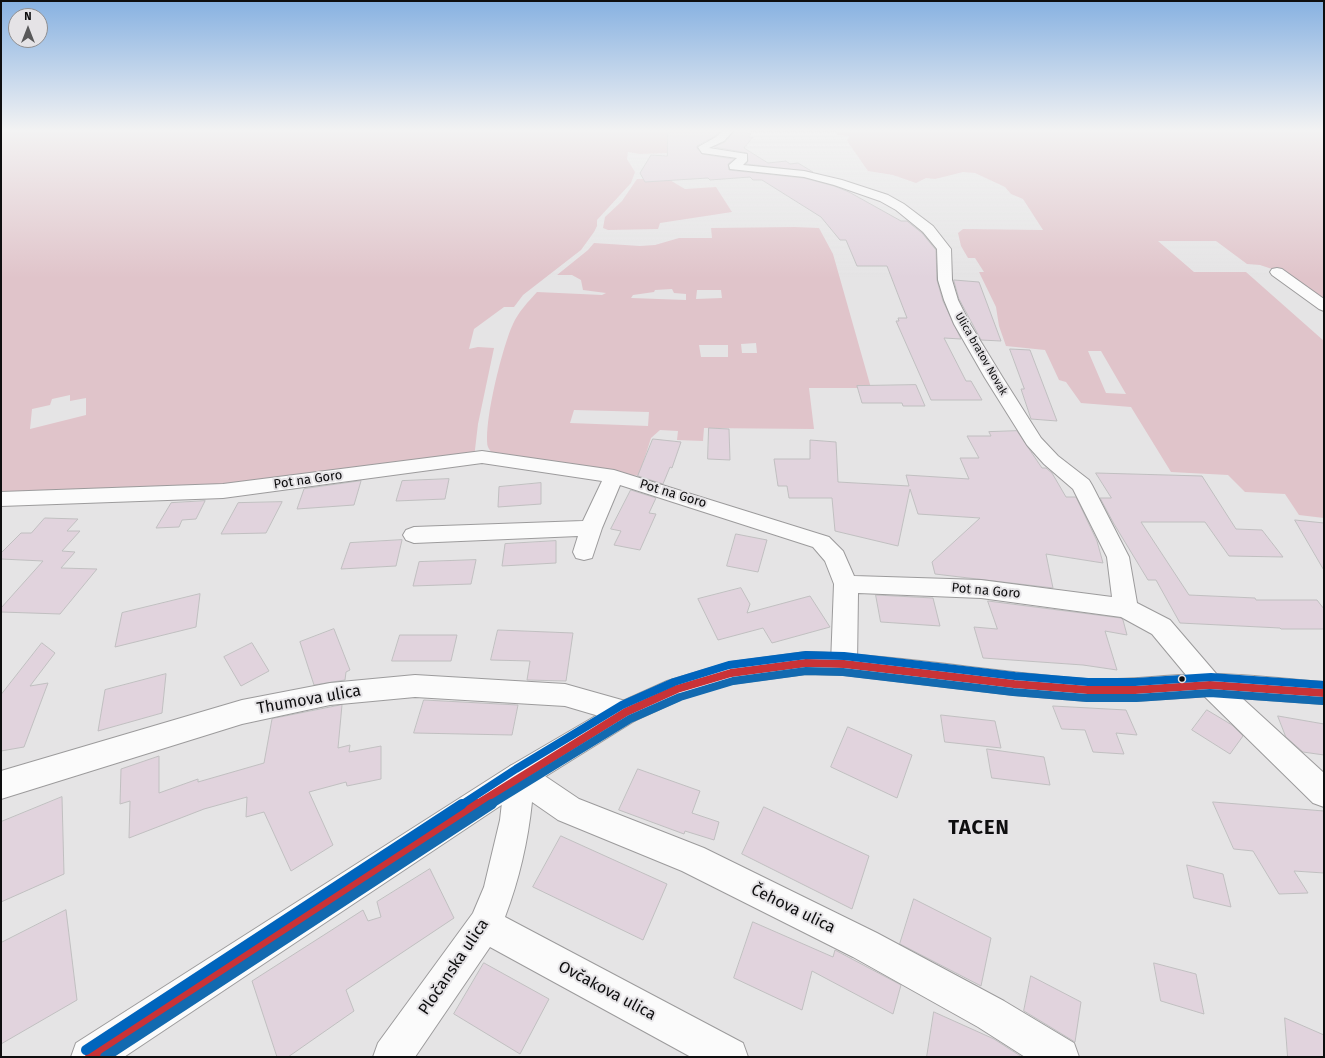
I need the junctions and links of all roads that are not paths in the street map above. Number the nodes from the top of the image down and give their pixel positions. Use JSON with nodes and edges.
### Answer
{"nodes":[{"id":1,"x":829,"y":179,"type":"edge"},
{"id":2,"x":1277,"y":272,"type":"dead end"},
{"id":3,"x":1324,"y":306,"type":"edge"},
{"id":4,"x":614,"y":476,"type":"junction"},
{"id":5,"x":1,"y":500,"type":"edge"},
{"id":6,"x":591,"y":528,"type":"junction"},
{"id":7,"x":414,"y":536,"type":"dead end"},
{"id":8,"x":584,"y":552,"type":"dead end"},
{"id":9,"x":846,"y":584,"type":"junction"},
{"id":10,"x":1126,"y":608,"type":"junction"},
{"id":11,"x":844,"y":664,"type":"junction"},
{"id":12,"x":1210,"y":685,"type":"junction"},
{"id":13,"x":1324,"y":693,"type":"edge"},
{"id":14,"x":626,"y":712,"type":"junction"},
{"id":15,"x":520,"y":776,"type":"junction"},
{"id":16,"x":1,"y":785,"type":"edge"},
{"id":17,"x":1324,"y":793,"type":"edge"},
{"id":18,"x":485,"y":925,"type":"junction"},
{"id":19,"x":90,"y":1057,"type":"edge"},
{"id":20,"x":392,"y":1057,"type":"edge"},
{"id":21,"x":729,"y":1057,"type":"edge"},
{"id":22,"x":1060,"y":1057,"type":"edge"}],
"edges":[{"from":1,"to":10,"type":"street","name":"Ulica bratov Novak"},
{"from":2,"to":3,"type":"street"},
{"from":4,"to":5,"type":"street","name":"Pot na Goro"},
{"from":4,"to":6,"type":"street"},
{"from":4,"to":9,"type":"street","name":"Pot na Goro"},
{"from":6,"to":7,"type":"street"},
{"from":6,"to":8,"type":"street"},
{"from":9,"to":10,"type":"street","name":"Pot na Goro"},
{"from":9,"to":11,"type":"street","name":"Pot na Goro"},
{"from":10,"to":12,"type":"street"},
{"from":11,"to":12,"type":"street"},
{"from":11,"to":14,"type":"street"},
{"from":12,"to":13,"type":"street"},
{"from":12,"to":17,"type":"street"},
{"from":14,"to":15,"type":"street"},
{"from":14,"to":16,"type":"street","name":"Thumova ulica"},
{"from":15,"to":18,"type":"street","name":"Pločanska ulica"},
{"from":15,"to":19,"type":"street"},
{"from":15,"to":22,"type":"street","name":"Čehova ulica"},
{"from":18,"to":20,"type":"street","name":"Pločanska ulica"},
{"from":18,"to":21,"type":"street","name":"Ovčakova ulica"}]}
